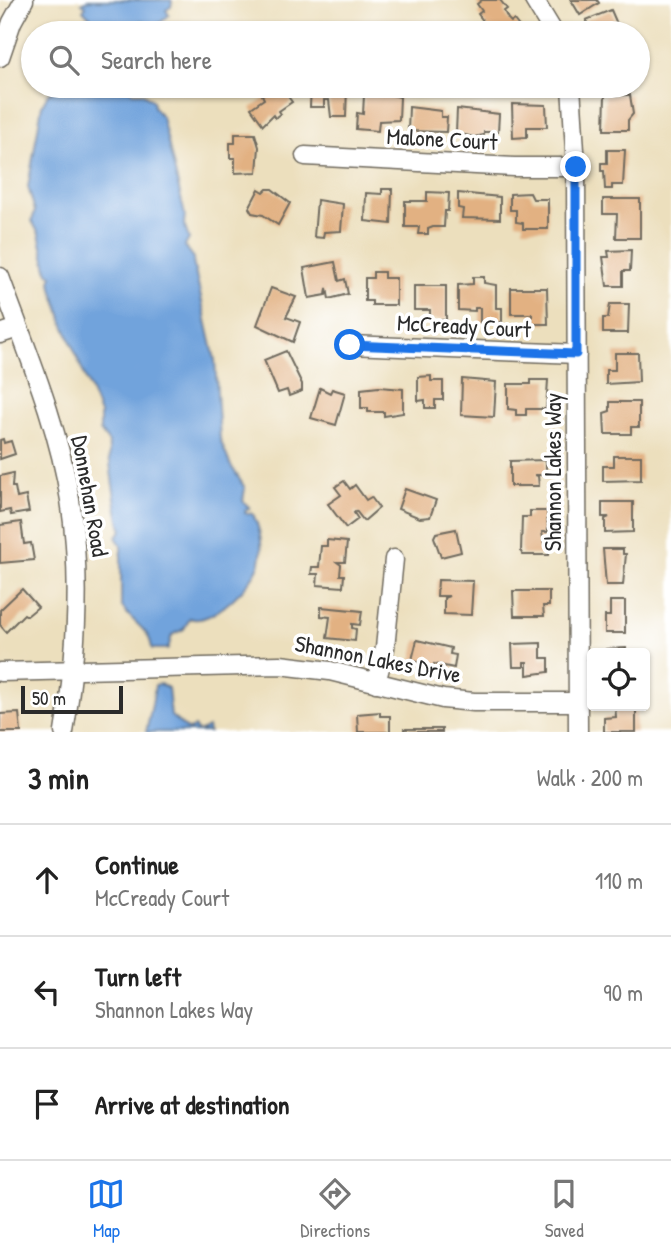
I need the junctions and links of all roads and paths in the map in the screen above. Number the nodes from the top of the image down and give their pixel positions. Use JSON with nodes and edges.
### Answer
{"nodes":[{"id":1,"x":24,"y":0,"type":"edge"},
{"id":2,"x":534,"y":0,"type":"edge"},
{"id":3,"x":547,"y":21,"type":"edge"},
{"id":4,"x":0,"y":57,"type":"edge"},
{"id":5,"x":572,"y":98,"type":"edge"},
{"id":6,"x":305,"y":156,"type":"dead end"},
{"id":7,"x":576,"y":167,"type":"junction"},
{"id":8,"x":0,"y":277,"type":"edge"},
{"id":9,"x":18,"y":327,"type":"junction"},
{"id":10,"x":0,"y":334,"type":"edge"},
{"id":11,"x":350,"y":345,"type":"dead end"},
{"id":12,"x":576,"y":354,"type":"junction"},
{"id":13,"x":394,"y":559,"type":"dead end"},
{"id":14,"x":74,"y":670,"type":"junction"},
{"id":15,"x":0,"y":672,"type":"edge"},
{"id":16,"x":376,"y":683,"type":"junction"},
{"id":17,"x":578,"y":702,"type":"junction"},
{"id":18,"x":64,"y":732,"type":"edge"},
{"id":19,"x":578,"y":732,"type":"edge"}],
"edges":[{"from":1,"to":4,"type":"street"},
{"from":2,"to":3,"type":"street"},
{"from":5,"to":7,"type":"street","name":"Shannon Lakes Way"},
{"from":6,"to":7,"type":"street","name":"Malone Court"},
{"from":7,"to":12,"type":"street","name":"Shannon Lakes Way"},
{"from":8,"to":9,"type":"street","name":"Donnehan Road"},
{"from":9,"to":10,"type":"street"},
{"from":9,"to":14,"type":"street","name":"Donnehan Road"},
{"from":11,"to":12,"type":"street","name":"McCready Court"},
{"from":12,"to":17,"type":"street","name":"Shannon Lakes Way"},
{"from":13,"to":16,"type":"street"},
{"from":14,"to":15,"type":"street","name":"Shannon Lakes Drive"},
{"from":14,"to":16,"type":"street","name":"Shannon Lakes Drive"},
{"from":14,"to":18,"type":"street","name":"Donnehan Road"},
{"from":16,"to":17,"type":"street","name":"Shannon Lakes Drive"},
{"from":17,"to":19,"type":"street","name":"Shannon Lakes Way"}]}
